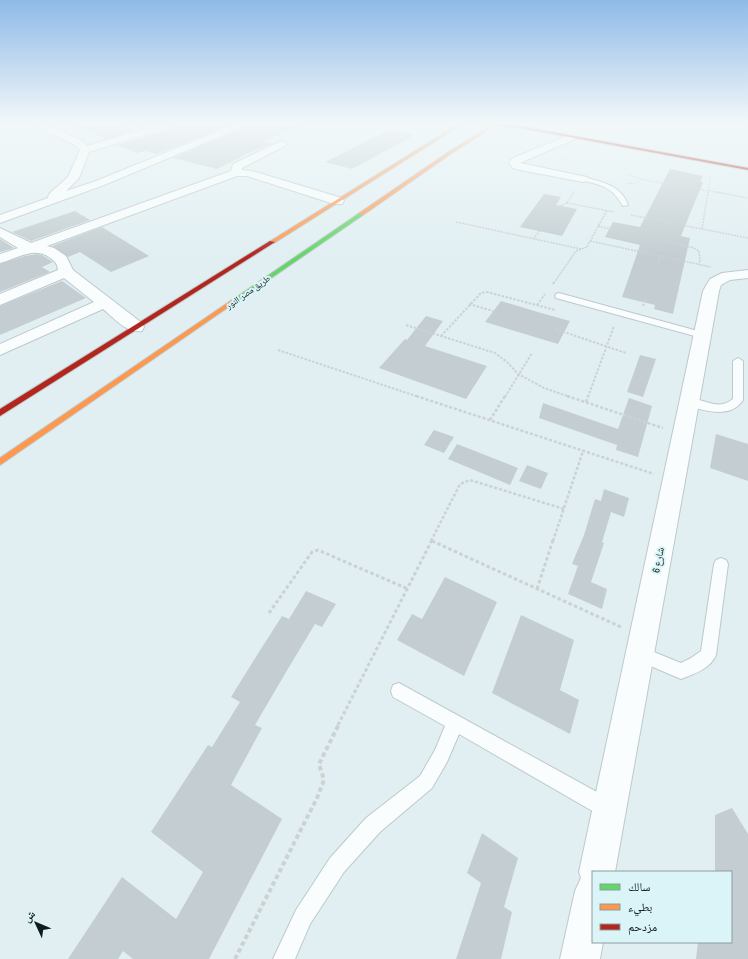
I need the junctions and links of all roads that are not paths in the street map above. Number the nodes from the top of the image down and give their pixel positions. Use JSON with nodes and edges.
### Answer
{"nodes":[{"id":1,"x":77,"y":168,"type":"edge"},
{"id":2,"x":137,"y":168,"type":"edge"},
{"id":3,"x":237,"y":168,"type":"edge"},
{"id":4,"x":390,"y":168,"type":"edge"},
{"id":5,"x":428,"y":168,"type":"edge"},
{"id":6,"x":523,"y":168,"type":"edge"},
{"id":7,"x":236,"y":173,"type":"junction"},
{"id":8,"x":73,"y":178,"type":"junction"},
{"id":9,"x":583,"y":179,"type":"joint"},
{"id":10,"x":100,"y":183,"type":"junction"},
{"id":11,"x":49,"y":201,"type":"junction"},
{"id":12,"x":338,"y":201,"type":"junction"},
{"id":13,"x":625,"y":205,"type":"dead end"},
{"id":14,"x":0,"y":219,"type":"edge"},
{"id":15,"x":0,"y":232,"type":"edge"},
{"id":16,"x":31,"y":247,"type":"junction"},
{"id":17,"x":0,"y":259,"type":"edge"},
{"id":18,"x":66,"y":272,"type":"junction"},
{"id":19,"x":737,"y":275,"type":"edge"},
{"id":20,"x":559,"y":296,"type":"dead end"},
{"id":21,"x":0,"y":300,"type":"edge"},
{"id":22,"x":104,"y":303,"type":"junction"},
{"id":23,"x":136,"y":327,"type":"junction"},
{"id":24,"x":702,"y":335,"type":"junction"},
{"id":25,"x":0,"y":350,"type":"edge"},
{"id":26,"x":738,"y":361,"type":"dead end"},
{"id":27,"x":689,"y":402,"type":"junction"},
{"id":28,"x":0,"y":413,"type":"edge"},
{"id":29,"x":0,"y":462,"type":"edge"},
{"id":30,"x":720,"y":564,"type":"dead end"},
{"id":31,"x":641,"y":645,"type":"junction"},
{"id":32,"x":399,"y":691,"type":"dead end"},
{"id":33,"x":455,"y":723,"type":"junction"},
{"id":34,"x":609,"y":810,"type":"junction"},
{"id":35,"x":597,"y":871,"type":"edge"},
{"id":36,"x":592,"y":896,"type":"edge"},
{"id":37,"x":284,"y":959,"type":"edge"},
{"id":38,"x":580,"y":959,"type":"edge"}],
"edges":[{"from":1,"to":8,"type":"street"},
{"from":2,"to":10,"type":"street"},
{"from":3,"to":7,"type":"street"},
{"from":4,"to":12,"type":"street"},
{"from":5,"to":29,"type":"street","name":"طريق مصر النور"},
{"from":6,"to":9,"type":"street"},
{"from":7,"to":12,"type":"street"},
{"from":7,"to":16,"type":"street"},
{"from":8,"to":10,"type":"street"},
{"from":8,"to":11,"type":"street"},
{"from":9,"to":13,"type":"lane"},
{"from":10,"to":11,"type":"street"},
{"from":11,"to":14,"type":"street"},
{"from":12,"to":23,"type":"street"},
{"from":15,"to":16,"type":"street"},
{"from":16,"to":17,"type":"street"},
{"from":16,"to":18,"type":"street"},
{"from":18,"to":21,"type":"street"},
{"from":18,"to":22,"type":"street"},
{"from":19,"to":24,"type":"street","name":"شارع 6"},
{"from":20,"to":24,"type":"lane"},
{"from":22,"to":23,"type":"street"},
{"from":22,"to":25,"type":"street"},
{"from":23,"to":28,"type":"street"},
{"from":24,"to":27,"type":"street","name":"شارع 6"},
{"from":26,"to":27,"type":"lane"},
{"from":27,"to":31,"type":"street","name":"شارع 6"},
{"from":30,"to":31,"type":"lane"},
{"from":31,"to":34,"type":"street","name":"شارع 6"},
{"from":32,"to":33,"type":"lane"},
{"from":33,"to":34,"type":"lane"},
{"from":33,"to":37,"type":"lane"},
{"from":34,"to":35,"type":"street","name":"شارع 6"},
{"from":36,"to":38,"type":"street"}]}
